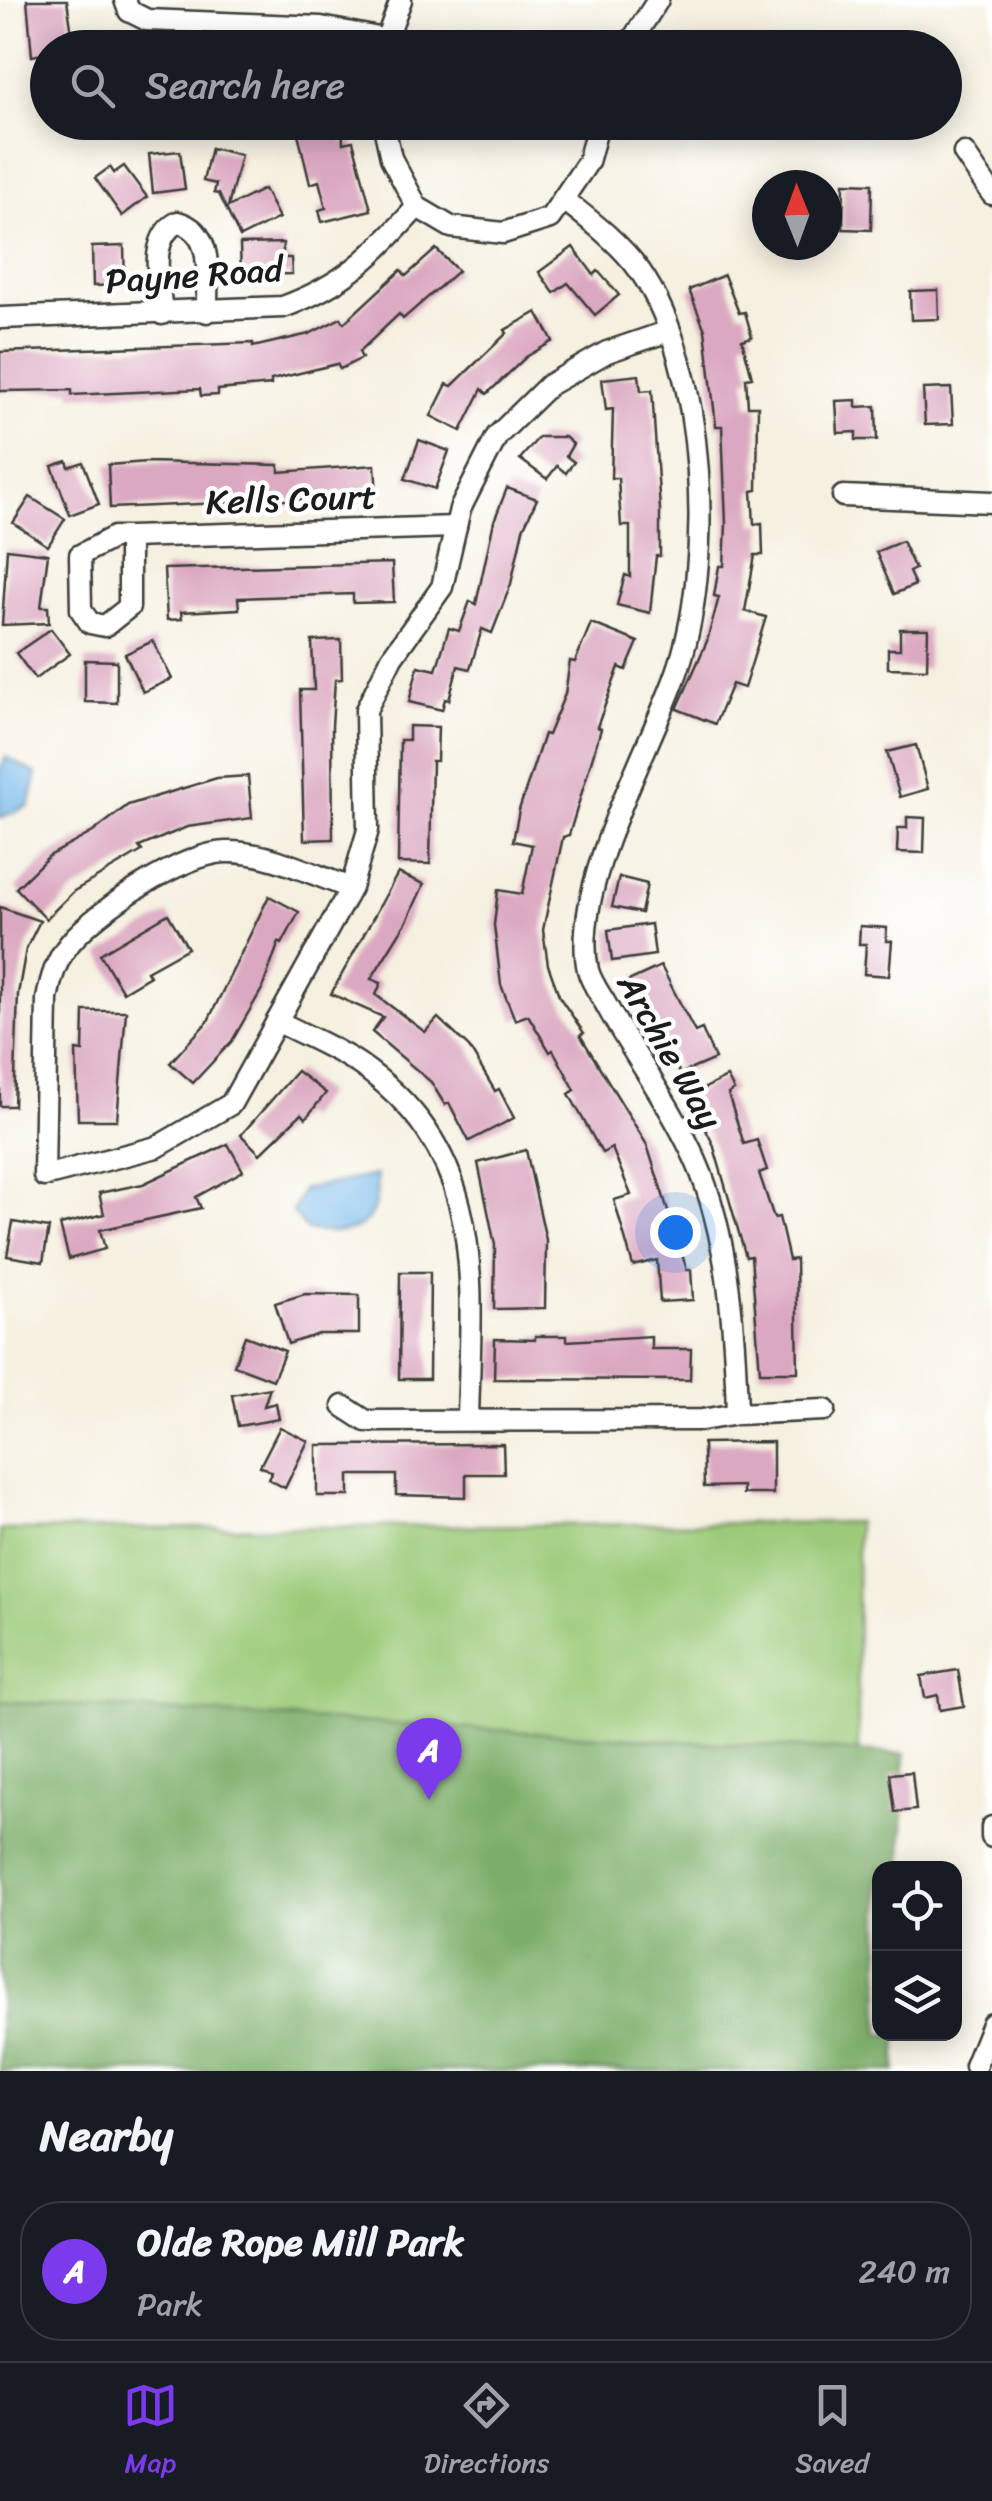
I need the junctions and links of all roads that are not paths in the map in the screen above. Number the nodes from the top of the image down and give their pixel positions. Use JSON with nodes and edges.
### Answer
{"nodes":[{"id":1,"x":124,"y":0,"type":"edge"},
{"id":2,"x":400,"y":0,"type":"edge"},
{"id":3,"x":658,"y":0,"type":"edge"},
{"id":4,"x":329,"y":30,"type":"edge"},
{"id":5,"x":389,"y":30,"type":"edge"},
{"id":6,"x":639,"y":30,"type":"edge"},
{"id":7,"x":387,"y":140,"type":"edge"},
{"id":8,"x":594,"y":140,"type":"edge"},
{"id":9,"x":964,"y":154,"type":"dead end"},
{"id":10,"x":992,"y":194,"type":"edge"},
{"id":11,"x":563,"y":200,"type":"junction"},
{"id":12,"x":417,"y":207,"type":"junction"},
{"id":13,"x":207,"y":312,"type":"junction"},
{"id":14,"x":162,"y":314,"type":"junction"},
{"id":15,"x":0,"y":318,"type":"edge"},
{"id":16,"x":669,"y":331,"type":"junction"},
{"id":17,"x":843,"y":496,"type":"dead end"},
{"id":18,"x":992,"y":502,"type":"edge"},
{"id":19,"x":456,"y":527,"type":"junction"},
{"id":20,"x":128,"y":537,"type":"dead end"},
{"id":21,"x":352,"y":888,"type":"junction"},
{"id":22,"x":278,"y":1021,"type":"junction"},
{"id":23,"x":343,"y":1406,"type":"dead end"},
{"id":24,"x":826,"y":1410,"type":"dead end"},
{"id":25,"x":737,"y":1414,"type":"junction"},
{"id":26,"x":468,"y":1420,"type":"junction"},
{"id":27,"x":992,"y":1827,"type":"edge"},
{"id":28,"x":992,"y":1837,"type":"edge"},
{"id":29,"x":992,"y":2024,"type":"edge"},
{"id":30,"x":975,"y":2066,"type":"dead end"}],
"edges":[{"from":1,"to":4,"type":"street"},
{"from":2,"to":5,"type":"street"},
{"from":3,"to":6,"type":"street"},
{"from":7,"to":12,"type":"street"},
{"from":8,"to":11,"type":"street"},
{"from":9,"to":10,"type":"street"},
{"from":11,"to":12,"type":"street"},
{"from":11,"to":16,"type":"street","name":"Archie Way"},
{"from":12,"to":13,"type":"street","name":"Payne Road"},
{"from":13,"to":14,"type":"street","name":"Payne Road"},
{"from":13,"to":14,"type":"street"},
{"from":14,"to":15,"type":"street","name":"Payne Road"},
{"from":16,"to":19,"type":"street"},
{"from":16,"to":25,"type":"street","name":"Archie Way"},
{"from":17,"to":18,"type":"street"},
{"from":19,"to":20,"type":"street","name":"Kells Court"},
{"from":19,"to":21,"type":"street"},
{"from":21,"to":22,"type":"street"},
{"from":21,"to":22,"type":"street"},
{"from":22,"to":26,"type":"street"},
{"from":23,"to":26,"type":"street"},
{"from":24,"to":25,"type":"street"},
{"from":25,"to":26,"type":"street"},
{"from":27,"to":28,"type":"street"},
{"from":29,"to":30,"type":"street"}]}
